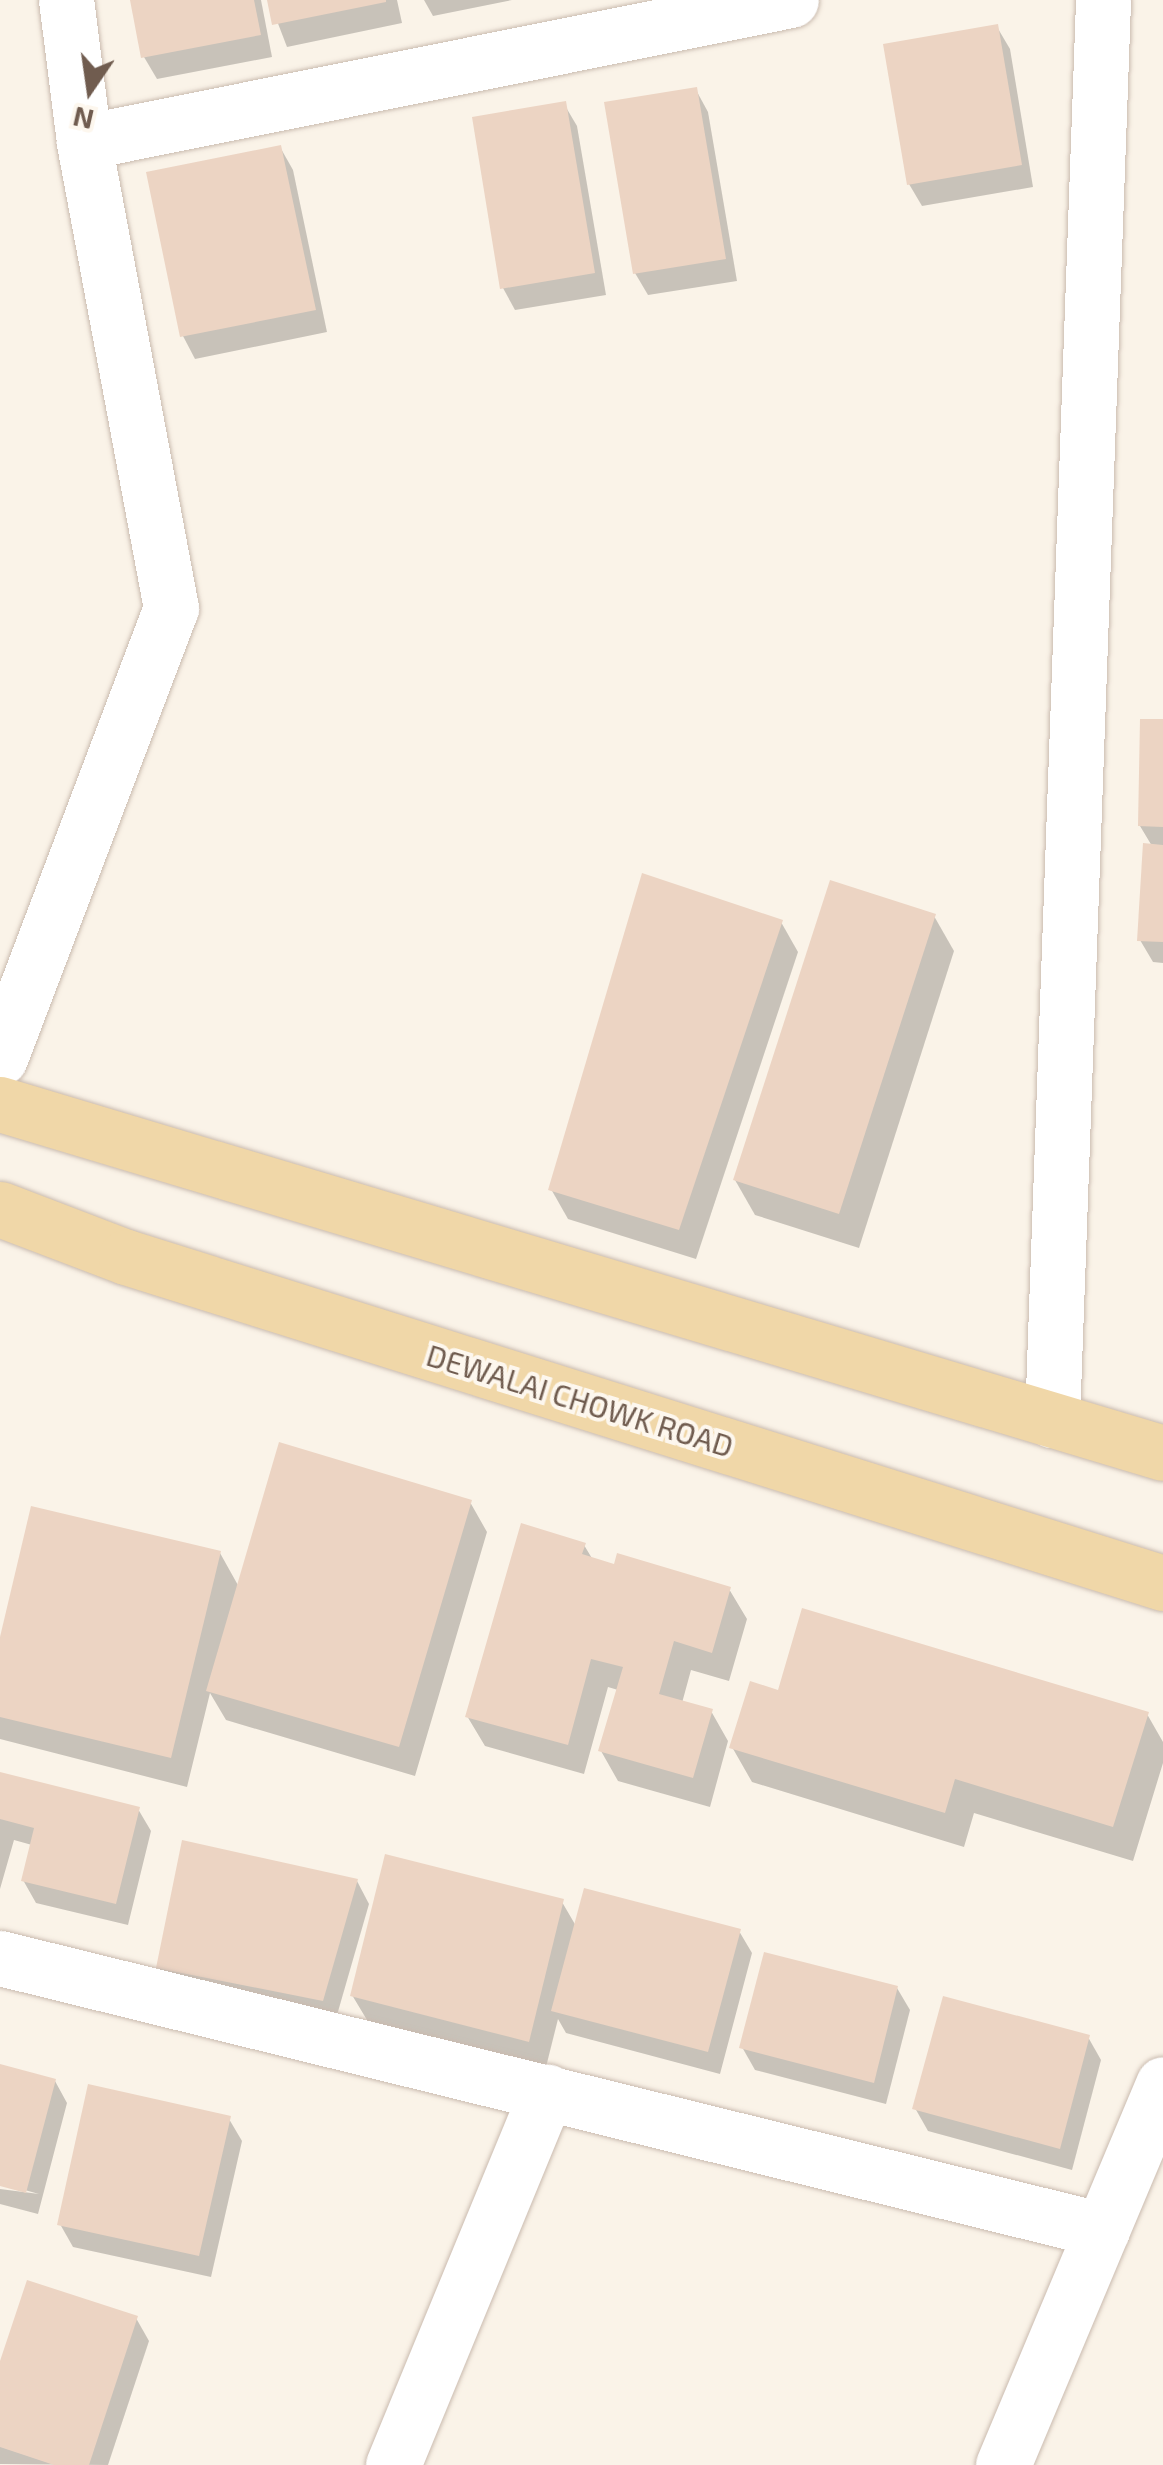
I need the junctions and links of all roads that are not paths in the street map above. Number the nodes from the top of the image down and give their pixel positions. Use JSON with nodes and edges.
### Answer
{"nodes":[{"id":1,"x":66,"y":0,"type":"edge"},
{"id":2,"x":792,"y":0,"type":"edge"},
{"id":3,"x":1104,"y":0,"type":"edge"},
{"id":4,"x":84,"y":142,"type":"junction"},
{"id":5,"x":0,"y":1058,"type":"edge"},
{"id":6,"x":0,"y":1104,"type":"edge"},
{"id":7,"x":0,"y":1209,"type":"edge"},
{"id":8,"x":1052,"y":1420,"type":"junction"},
{"id":9,"x":1163,"y":1453,"type":"edge"},
{"id":10,"x":1163,"y":1583,"type":"edge"},
{"id":11,"x":0,"y":1958,"type":"edge"},
{"id":12,"x":1163,"y":2084,"type":"edge"},
{"id":13,"x":547,"y":2092,"type":"junction"},
{"id":14,"x":1102,"y":2230,"type":"junction"},
{"id":15,"x":393,"y":2465,"type":"edge"},
{"id":16,"x":1003,"y":2465,"type":"edge"}],
"edges":[{"from":1,"to":4,"type":"street"},
{"from":2,"to":4,"type":"street"},
{"from":3,"to":8,"type":"street"},
{"from":4,"to":5,"type":"street"},
{"from":6,"to":8,"type":"main road"},
{"from":7,"to":10,"type":"main road","name":"DEWALAI CHOWK ROAD"},
{"from":8,"to":9,"type":"main road"},
{"from":11,"to":13,"type":"street"},
{"from":12,"to":14,"type":"street"},
{"from":13,"to":14,"type":"street"},
{"from":13,"to":15,"type":"street"},
{"from":14,"to":16,"type":"street"}]}
